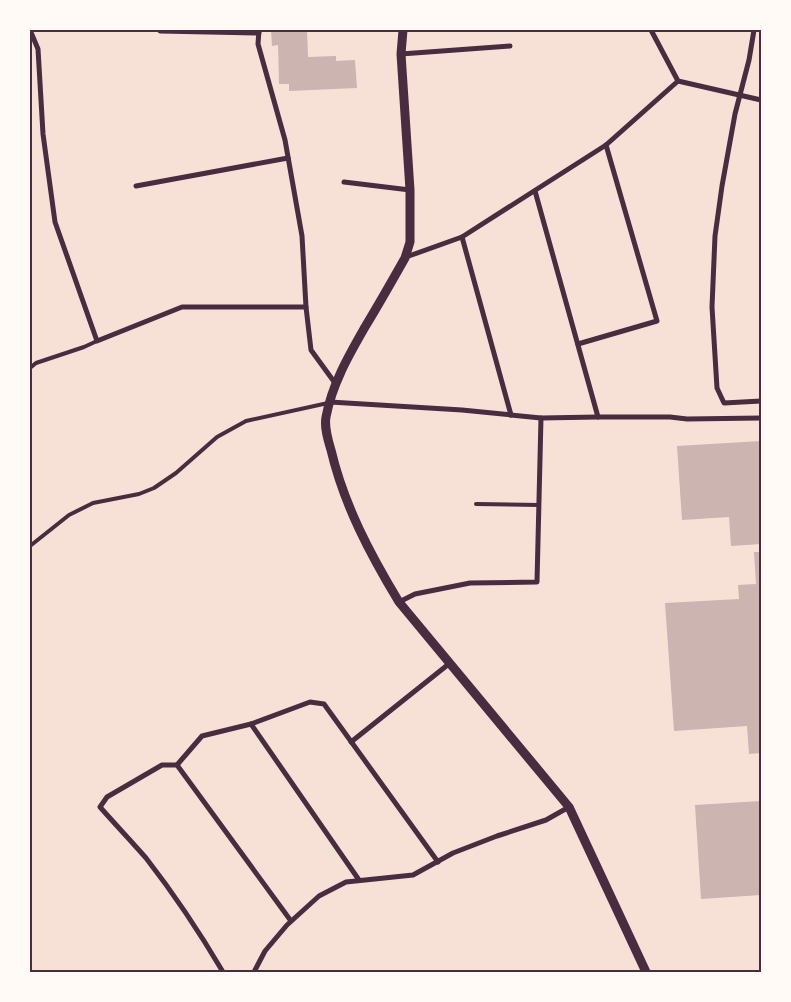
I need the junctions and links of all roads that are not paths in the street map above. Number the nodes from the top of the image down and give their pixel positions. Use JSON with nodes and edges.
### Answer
{"nodes":[{"id":1,"x":30,"y":30,"type":"edge"},
{"id":2,"x":160,"y":30,"type":"edge"},
{"id":3,"x":403,"y":30,"type":"edge"},
{"id":4,"x":651,"y":30,"type":"edge"},
{"id":5,"x":754,"y":30,"type":"edge"},
{"id":6,"x":259,"y":32,"type":"edge"},
{"id":7,"x":510,"y":46,"type":"dead end"},
{"id":8,"x":401,"y":54,"type":"junction"},
{"id":9,"x":678,"y":80,"type":"junction"},
{"id":10,"x":740,"y":96,"type":"junction"},
{"id":11,"x":761,"y":100,"type":"edge"},
{"id":12,"x":606,"y":145,"type":"junction"},
{"id":13,"x":288,"y":158,"type":"junction"},
{"id":14,"x":344,"y":182,"type":"dead end"},
{"id":15,"x":136,"y":186,"type":"dead end"},
{"id":16,"x":410,"y":190,"type":"junction"},
{"id":17,"x":535,"y":190,"type":"junction"},
{"id":18,"x":462,"y":237,"type":"junction"},
{"id":19,"x":405,"y":258,"type":"junction"},
{"id":20,"x":306,"y":307,"type":"junction"},
{"id":21,"x":96,"y":341,"type":"junction"},
{"id":22,"x":578,"y":344,"type":"junction"},
{"id":23,"x":30,"y":368,"type":"edge"},
{"id":24,"x":335,"y":383,"type":"junction"},
{"id":25,"x":761,"y":401,"type":"edge"},
{"id":26,"x":330,"y":402,"type":"junction"},
{"id":27,"x":511,"y":415,"type":"junction"},
{"id":28,"x":598,"y":417,"type":"junction"},
{"id":29,"x":541,"y":418,"type":"junction"},
{"id":30,"x":761,"y":418,"type":"edge"},
{"id":31,"x":476,"y":504,"type":"dead end"},
{"id":32,"x":539,"y":505,"type":"junction"},
{"id":33,"x":30,"y":546,"type":"edge"},
{"id":34,"x":399,"y":602,"type":"junction"},
{"id":35,"x":450,"y":663,"type":"junction"},
{"id":36,"x":251,"y":724,"type":"junction"},
{"id":37,"x":351,"y":742,"type":"junction"},
{"id":38,"x":177,"y":765,"type":"junction"},
{"id":39,"x":569,"y":807,"type":"junction"},
{"id":40,"x":438,"y":862,"type":"junction"},
{"id":41,"x":359,"y":880,"type":"junction"},
{"id":42,"x":291,"y":921,"type":"junction"},
{"id":43,"x":223,"y":972,"type":"edge"},
{"id":44,"x":254,"y":972,"type":"edge"},
{"id":45,"x":646,"y":972,"type":"edge"}],
"edges":[{"from":1,"to":21,"type":"street"},
{"from":2,"to":6,"type":"street"},
{"from":3,"to":8,"type":"street"},
{"from":4,"to":9,"type":"street"},
{"from":5,"to":10,"type":"street"},
{"from":6,"to":13,"type":"street"},
{"from":7,"to":8,"type":"street"},
{"from":8,"to":16,"type":"street"},
{"from":9,"to":10,"type":"street"},
{"from":9,"to":12,"type":"street"},
{"from":10,"to":11,"type":"street"},
{"from":10,"to":25,"type":"street"},
{"from":12,"to":17,"type":"street"},
{"from":12,"to":22,"type":"street"},
{"from":13,"to":15,"type":"street"},
{"from":13,"to":20,"type":"street"},
{"from":14,"to":16,"type":"street"},
{"from":16,"to":19,"type":"street"},
{"from":17,"to":18,"type":"street"},
{"from":17,"to":22,"type":"street"},
{"from":18,"to":19,"type":"street"},
{"from":18,"to":27,"type":"street"},
{"from":19,"to":24,"type":"street"},
{"from":20,"to":21,"type":"street"},
{"from":20,"to":24,"type":"street"},
{"from":21,"to":23,"type":"lane"},
{"from":22,"to":28,"type":"street"},
{"from":24,"to":26,"type":"street"},
{"from":26,"to":27,"type":"street"},
{"from":26,"to":33,"type":"lane"},
{"from":26,"to":34,"type":"street"},
{"from":27,"to":29,"type":"street"},
{"from":28,"to":29,"type":"street"},
{"from":28,"to":30,"type":"street"},
{"from":29,"to":32,"type":"street"},
{"from":31,"to":32,"type":"lane"},
{"from":32,"to":34,"type":"street"},
{"from":34,"to":35,"type":"street"},
{"from":35,"to":37,"type":"street"},
{"from":35,"to":39,"type":"street"},
{"from":36,"to":37,"type":"street"},
{"from":36,"to":38,"type":"street"},
{"from":36,"to":41,"type":"street"},
{"from":37,"to":40,"type":"street"},
{"from":38,"to":42,"type":"street"},
{"from":38,"to":43,"type":"street"},
{"from":39,"to":40,"type":"street"},
{"from":39,"to":45,"type":"street"},
{"from":40,"to":41,"type":"street"},
{"from":41,"to":42,"type":"street"},
{"from":42,"to":44,"type":"street"}]}
